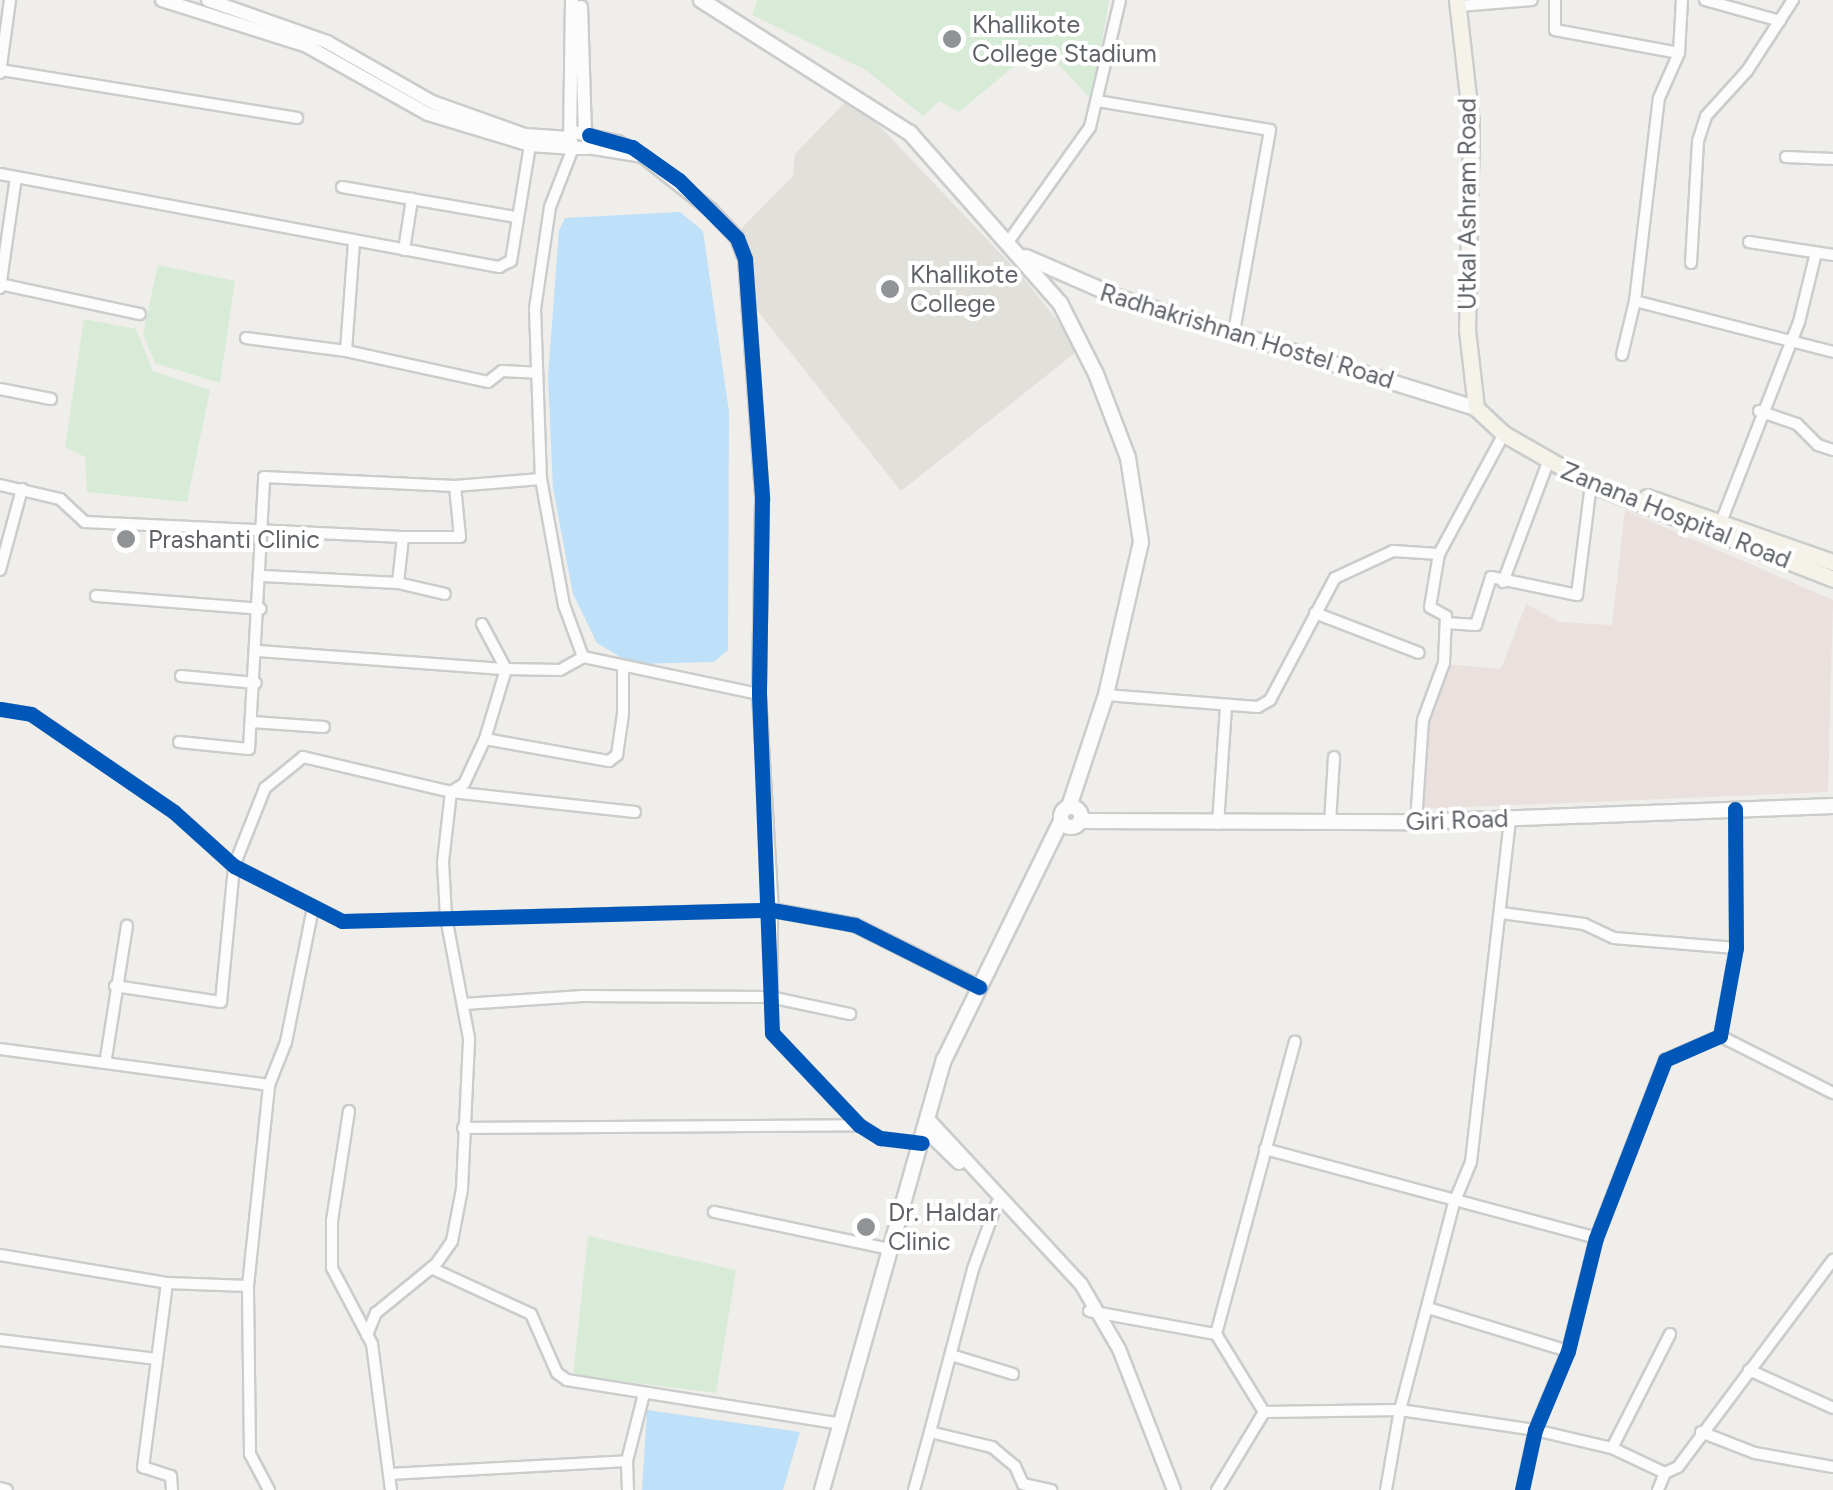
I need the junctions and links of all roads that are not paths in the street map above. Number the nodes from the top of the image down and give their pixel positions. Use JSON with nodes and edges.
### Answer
{"nodes":[{"id":1,"x":10,"y":0,"type":"edge"},
{"id":2,"x":162,"y":0,"type":"edge"},
{"id":3,"x":208,"y":0,"type":"edge"},
{"id":4,"x":572,"y":0,"type":"edge"},
{"id":5,"x":580,"y":0,"type":"edge"},
{"id":6,"x":1120,"y":0,"type":"edge"},
{"id":7,"x":1532,"y":0,"type":"edge"},
{"id":8,"x":1555,"y":0,"type":"edge"},
{"id":9,"x":1682,"y":0,"type":"edge"},
{"id":10,"x":1705,"y":0,"type":"edge"},
{"id":11,"x":1793,"y":0,"type":"edge"},
{"id":12,"x":708,"y":2,"type":"edge"},
{"id":13,"x":1458,"y":3,"type":"edge"},
{"id":14,"x":1780,"y":21,"type":"junction"},
{"id":15,"x":1679,"y":53,"type":"junction"},
{"id":16,"x":0,"y":73,"type":"edge"},
{"id":17,"x":1098,"y":102,"type":"junction"},
{"id":18,"x":297,"y":118,"type":"dead end"},
{"id":19,"x":580,"y":139,"type":"junction"},
{"id":20,"x":530,"y":145,"type":"junction"},
{"id":21,"x":644,"y":157,"type":"joint"},
{"id":22,"x":1786,"y":157,"type":"dead end"},
{"id":23,"x":1833,"y":159,"type":"edge"},
{"id":24,"x":0,"y":174,"type":"edge"},
{"id":25,"x":16,"y":177,"type":"junction"},
{"id":26,"x":342,"y":186,"type":"dead end"},
{"id":27,"x":412,"y":198,"type":"junction"},
{"id":28,"x":516,"y":217,"type":"junction"},
{"id":29,"x":354,"y":242,"type":"junction"},
{"id":30,"x":1008,"y":242,"type":"junction"},
{"id":31,"x":1749,"y":242,"type":"dead end"},
{"id":32,"x":404,"y":250,"type":"junction"},
{"id":33,"x":1832,"y":252,"type":"edge"},
{"id":34,"x":1816,"y":253,"type":"junction"},
{"id":35,"x":1021,"y":254,"type":"junction"},
{"id":36,"x":1691,"y":263,"type":"dead end"},
{"id":37,"x":1076,"y":282,"type":"junction"},
{"id":38,"x":0,"y":285,"type":"edge"},
{"id":39,"x":1636,"y":300,"type":"junction"},
{"id":40,"x":1060,"y":302,"type":"junction"},
{"id":41,"x":140,"y":314,"type":"dead end"},
{"id":42,"x":1234,"y":333,"type":"junction"},
{"id":43,"x":246,"y":338,"type":"dead end"},
{"id":44,"x":1789,"y":339,"type":"junction"},
{"id":45,"x":346,"y":351,"type":"junction"},
{"id":46,"x":1833,"y":352,"type":"edge"},
{"id":47,"x":1622,"y":356,"type":"dead end"},
{"id":48,"x":537,"y":373,"type":"junction"},
{"id":49,"x":0,"y":389,"type":"edge"},
{"id":50,"x":51,"y":399,"type":"dead end"},
{"id":51,"x":1476,"y":408,"type":"junction"},
{"id":52,"x":1760,"y":411,"type":"junction"},
{"id":53,"x":1501,"y":426,"type":"junction"},
{"id":54,"x":1833,"y":450,"type":"edge"},
{"id":55,"x":1548,"y":462,"type":"junction"},
{"id":56,"x":541,"y":479,"type":"junction"},
{"id":57,"x":1591,"y":484,"type":"junction"},
{"id":58,"x":0,"y":485,"type":"edge"},
{"id":59,"x":455,"y":486,"type":"junction"},
{"id":60,"x":22,"y":489,"type":"junction"},
{"id":61,"x":1721,"y":522,"type":"junction"},
{"id":62,"x":260,"y":532,"type":"junction"},
{"id":63,"x":403,"y":537,"type":"junction"},
{"id":64,"x":1439,"y":554,"type":"junction"},
{"id":65,"x":1833,"y":562,"type":"edge"},
{"id":66,"x":0,"y":570,"type":"edge"},
{"id":67,"x":263,"y":576,"type":"junction"},
{"id":68,"x":1833,"y":579,"type":"edge"},
{"id":69,"x":1503,"y":582,"type":"junction"},
{"id":70,"x":398,"y":583,"type":"junction"},
{"id":71,"x":445,"y":594,"type":"dead end"},
{"id":72,"x":96,"y":596,"type":"dead end"},
{"id":73,"x":260,"y":610,"type":"junction"},
{"id":74,"x":1316,"y":614,"type":"junction"},
{"id":75,"x":1446,"y":623,"type":"junction"},
{"id":76,"x":482,"y":624,"type":"dead end"},
{"id":77,"x":258,"y":651,"type":"junction"},
{"id":78,"x":1420,"y":654,"type":"dead end"},
{"id":79,"x":583,"y":657,"type":"junction"},
{"id":80,"x":623,"y":668,"type":"junction"},
{"id":81,"x":506,"y":669,"type":"junction"},
{"id":82,"x":181,"y":676,"type":"dead end"},
{"id":83,"x":256,"y":683,"type":"junction"},
{"id":84,"x":760,"y":694,"type":"junction"},
{"id":85,"x":1106,"y":695,"type":"junction"},
{"id":86,"x":1226,"y":706,"type":"junction"},
{"id":87,"x":0,"y":709,"type":"edge"},
{"id":88,"x":252,"y":722,"type":"junction"},
{"id":89,"x":324,"y":727,"type":"dead end"},
{"id":90,"x":485,"y":739,"type":"junction"},
{"id":91,"x":179,"y":742,"type":"dead end"},
{"id":92,"x":1334,"y":757,"type":"dead end"},
{"id":93,"x":451,"y":792,"type":"junction"},
{"id":94,"x":1833,"y":806,"type":"edge"},
{"id":95,"x":1735,"y":809,"type":"junction"},
{"id":96,"x":635,"y":812,"type":"dead end"},
{"id":97,"x":1065,"y":814,"type":"junction"},
{"id":98,"x":1510,"y":818,"type":"junction"},
{"id":99,"x":1416,"y":822,"type":"junction"},
{"id":100,"x":1330,"y":823,"type":"junction"},
{"id":101,"x":1218,"y":824,"type":"junction"},
{"id":102,"x":234,"y":866,"type":"junction"},
{"id":103,"x":313,"y":908,"type":"junction"},
{"id":104,"x":772,"y":910,"type":"junction"},
{"id":105,"x":1501,"y":912,"type":"junction"},
{"id":106,"x":446,"y":917,"type":"junction"},
{"id":107,"x":127,"y":926,"type":"dead end"},
{"id":108,"x":1736,"y":948,"type":"junction"},
{"id":109,"x":115,"y":986,"type":"junction"},
{"id":110,"x":979,"y":986,"type":"junction"},
{"id":111,"x":770,"y":997,"type":"junction"},
{"id":112,"x":464,"y":1004,"type":"junction"},
{"id":113,"x":850,"y":1014,"type":"dead end"},
{"id":114,"x":1720,"y":1036,"type":"junction"},
{"id":115,"x":1295,"y":1040,"type":"dead end"},
{"id":116,"x":0,"y":1049,"type":"edge"},
{"id":117,"x":106,"y":1058,"type":"junction"},
{"id":118,"x":269,"y":1085,"type":"junction"},
{"id":119,"x":1833,"y":1093,"type":"edge"},
{"id":120,"x":349,"y":1111,"type":"dead end"},
{"id":121,"x":859,"y":1126,"type":"junction"},
{"id":122,"x":464,"y":1128,"type":"junction"},
{"id":123,"x":925,"y":1131,"type":"junction"},
{"id":124,"x":1265,"y":1150,"type":"junction"},
{"id":125,"x":1454,"y":1202,"type":"junction"},
{"id":126,"x":997,"y":1203,"type":"junction"},
{"id":127,"x":714,"y":1212,"type":"dead end"},
{"id":128,"x":1596,"y":1238,"type":"junction"},
{"id":129,"x":890,"y":1249,"type":"junction"},
{"id":130,"x":0,"y":1255,"type":"edge"},
{"id":131,"x":1831,"y":1267,"type":"edge"},
{"id":132,"x":431,"y":1268,"type":"junction"},
{"id":133,"x":167,"y":1283,"type":"junction"},
{"id":134,"x":248,"y":1286,"type":"junction"},
{"id":135,"x":1428,"y":1308,"type":"junction"},
{"id":136,"x":1094,"y":1311,"type":"junction"},
{"id":137,"x":1216,"y":1334,"type":"junction"},
{"id":138,"x":1670,"y":1334,"type":"dead end"},
{"id":139,"x":366,"y":1335,"type":"junction"},
{"id":140,"x":0,"y":1340,"type":"edge"},
{"id":141,"x":1568,"y":1351,"type":"junction"},
{"id":142,"x":951,"y":1356,"type":"junction"},
{"id":143,"x":156,"y":1360,"type":"junction"},
{"id":144,"x":1750,"y":1370,"type":"junction"},
{"id":145,"x":1014,"y":1374,"type":"dead end"},
{"id":146,"x":644,"y":1394,"type":"junction"},
{"id":147,"x":1833,"y":1408,"type":"edge"},
{"id":148,"x":1400,"y":1410,"type":"junction"},
{"id":149,"x":1264,"y":1412,"type":"junction"},
{"id":150,"x":841,"y":1424,"type":"junction"},
{"id":151,"x":1534,"y":1430,"type":"junction"},
{"id":152,"x":930,"y":1432,"type":"junction"},
{"id":153,"x":1701,"y":1432,"type":"junction"},
{"id":154,"x":1612,"y":1448,"type":"junction"},
{"id":155,"x":627,"y":1462,"type":"junction"},
{"id":156,"x":1833,"y":1467,"type":"edge"},
{"id":157,"x":1665,"y":1473,"type":"junction"},
{"id":158,"x":389,"y":1474,"type":"junction"},
{"id":159,"x":172,"y":1490,"type":"edge"},
{"id":160,"x":269,"y":1490,"type":"edge"},
{"id":161,"x":391,"y":1490,"type":"edge"},
{"id":162,"x":628,"y":1490,"type":"edge"},
{"id":163,"x":822,"y":1490,"type":"edge"},
{"id":164,"x":914,"y":1490,"type":"edge"},
{"id":165,"x":1051,"y":1490,"type":"edge"},
{"id":166,"x":1166,"y":1490,"type":"edge"},
{"id":167,"x":1174,"y":1490,"type":"edge"},
{"id":168,"x":1217,"y":1490,"type":"edge"},
{"id":169,"x":1386,"y":1490,"type":"edge"},
{"id":170,"x":1522,"y":1490,"type":"edge"},
{"id":171,"x":1658,"y":1490,"type":"edge"}],
"edges":[{"from":1,"to":16,"type":"street"},
{"from":2,"to":20,"type":"street"},
{"from":3,"to":19,"type":"street"},
{"from":4,"to":19,"type":"street"},
{"from":5,"to":19,"type":"street"},
{"from":6,"to":17,"type":"street"},
{"from":7,"to":13,"type":"street"},
{"from":8,"to":15,"type":"street"},
{"from":9,"to":15,"type":"street"},
{"from":10,"to":14,"type":"street"},
{"from":11,"to":14,"type":"street"},
{"from":12,"to":30,"type":"main road"},
{"from":13,"to":51,"type":"main road","name":"Utkal Ashram Road"},
{"from":14,"to":36,"type":"street"},
{"from":15,"to":39,"type":"street"},
{"from":16,"to":18,"type":"street"},
{"from":17,"to":30,"type":"street"},
{"from":17,"to":42,"type":"street"},
{"from":19,"to":20,"type":"street"},
{"from":19,"to":21,"type":"street"},
{"from":19,"to":48,"type":"street"},
{"from":20,"to":28,"type":"street"},
{"from":21,"to":84,"type":"street"},
{"from":22,"to":23,"type":"street"},
{"from":24,"to":25,"type":"street"},
{"from":25,"to":29,"type":"street"},
{"from":25,"to":38,"type":"street"},
{"from":26,"to":27,"type":"street"},
{"from":27,"to":28,"type":"street"},
{"from":27,"to":32,"type":"street"},
{"from":28,"to":32,"type":"street"},
{"from":29,"to":32,"type":"street"},
{"from":29,"to":45,"type":"street"},
{"from":30,"to":35,"type":"main road"},
{"from":31,"to":34,"type":"street"},
{"from":33,"to":34,"type":"street"},
{"from":34,"to":44,"type":"street"},
{"from":35,"to":37,"type":"main road","name":"Radhakrishnan Hostel Road"},
{"from":35,"to":40,"type":"main road"},
{"from":37,"to":40,"type":"main road"},
{"from":37,"to":42,"type":"main road","name":"Radhakrishnan Hostel Road"},
{"from":38,"to":41,"type":"street"},
{"from":39,"to":44,"type":"street"},
{"from":39,"to":47,"type":"street"},
{"from":40,"to":85,"type":"main road"},
{"from":42,"to":51,"type":"main road","name":"Radhakrishnan Hostel Road"},
{"from":43,"to":45,"type":"street"},
{"from":44,"to":46,"type":"street"},
{"from":44,"to":52,"type":"street"},
{"from":45,"to":48,"type":"street"},
{"from":48,"to":56,"type":"street"},
{"from":49,"to":50,"type":"street"},
{"from":51,"to":53,"type":"main road","name":"Zanana Hospital Road"},
{"from":52,"to":54,"type":"street"},
{"from":52,"to":61,"type":"street"},
{"from":53,"to":55,"type":"main road","name":"Zanana Hospital Road"},
{"from":53,"to":61,"type":"main road"},
{"from":53,"to":64,"type":"street"},
{"from":55,"to":57,"type":"main road","name":"Zanana Hospital Road"},
{"from":55,"to":69,"type":"street"},
{"from":56,"to":59,"type":"street"},
{"from":56,"to":79,"type":"street"},
{"from":57,"to":68,"type":"main road","name":"Zanana Hospital Road"},
{"from":57,"to":69,"type":"street"},
{"from":58,"to":60,"type":"street"},
{"from":59,"to":62,"type":"street"},
{"from":59,"to":63,"type":"street"},
{"from":60,"to":62,"type":"street"},
{"from":60,"to":66,"type":"street"},
{"from":61,"to":65,"type":"main road"},
{"from":62,"to":63,"type":"street"},
{"from":62,"to":67,"type":"street"},
{"from":63,"to":70,"type":"street"},
{"from":64,"to":74,"type":"street"},
{"from":64,"to":75,"type":"street"},
{"from":67,"to":70,"type":"street"},
{"from":67,"to":73,"type":"street"},
{"from":69,"to":75,"type":"street"},
{"from":70,"to":71,"type":"street"},
{"from":72,"to":73,"type":"street"},
{"from":73,"to":77,"type":"street"},
{"from":74,"to":78,"type":"street"},
{"from":74,"to":86,"type":"street"},
{"from":75,"to":99,"type":"street"},
{"from":76,"to":81,"type":"street"},
{"from":77,"to":81,"type":"street"},
{"from":77,"to":83,"type":"street"},
{"from":79,"to":80,"type":"street"},
{"from":79,"to":81,"type":"street"},
{"from":80,"to":84,"type":"street"},
{"from":80,"to":90,"type":"street"},
{"from":81,"to":90,"type":"street"},
{"from":82,"to":83,"type":"street"},
{"from":83,"to":88,"type":"street"},
{"from":84,"to":104,"type":"street"},
{"from":85,"to":86,"type":"street"},
{"from":85,"to":97,"type":"main road"},
{"from":86,"to":101,"type":"street"},
{"from":87,"to":102,"type":"street"},
{"from":88,"to":89,"type":"street"},
{"from":88,"to":91,"type":"street"},
{"from":90,"to":93,"type":"street"},
{"from":92,"to":100,"type":"street"},
{"from":93,"to":96,"type":"street"},
{"from":93,"to":102,"type":"street"},
{"from":93,"to":106,"type":"street"},
{"from":94,"to":95,"type":"main road","name":"Giri Road"},
{"from":95,"to":98,"type":"main road","name":"Giri Road"},
{"from":95,"to":108,"type":"street"},
{"from":97,"to":101,"type":"main road","name":"Giri Road"},
{"from":97,"to":110,"type":"main road"},
{"from":98,"to":99,"type":"main road","name":"Giri Road"},
{"from":98,"to":105,"type":"street"},
{"from":99,"to":100,"type":"main road","name":"Giri Road"},
{"from":100,"to":101,"type":"main road","name":"Giri Road"},
{"from":102,"to":103,"type":"street"},
{"from":102,"to":109,"type":"street"},
{"from":103,"to":106,"type":"street"},
{"from":103,"to":118,"type":"street"},
{"from":104,"to":106,"type":"street"},
{"from":104,"to":110,"type":"street"},
{"from":104,"to":111,"type":"street"},
{"from":105,"to":108,"type":"street"},
{"from":105,"to":125,"type":"street"},
{"from":106,"to":112,"type":"street"},
{"from":107,"to":109,"type":"street"},
{"from":108,"to":114,"type":"street"},
{"from":109,"to":117,"type":"street"},
{"from":110,"to":123,"type":"main road"},
{"from":111,"to":112,"type":"street"},
{"from":111,"to":113,"type":"street"},
{"from":111,"to":121,"type":"street"},
{"from":112,"to":122,"type":"street"},
{"from":114,"to":119,"type":"street"},
{"from":114,"to":128,"type":"street"},
{"from":115,"to":124,"type":"street"},
{"from":116,"to":117,"type":"street"},
{"from":117,"to":118,"type":"street"},
{"from":118,"to":134,"type":"street"},
{"from":120,"to":139,"type":"street"},
{"from":121,"to":122,"type":"street"},
{"from":121,"to":123,"type":"street"},
{"from":122,"to":132,"type":"street"},
{"from":123,"to":126,"type":"street"},
{"from":123,"to":129,"type":"main road"},
{"from":123,"to":136,"type":"street"},
{"from":124,"to":125,"type":"street"},
{"from":124,"to":137,"type":"street"},
{"from":125,"to":128,"type":"street"},
{"from":125,"to":135,"type":"street"},
{"from":126,"to":136,"type":"street"},
{"from":126,"to":142,"type":"street"},
{"from":127,"to":129,"type":"street"},
{"from":128,"to":141,"type":"street"},
{"from":129,"to":150,"type":"main road"},
{"from":130,"to":133,"type":"street"},
{"from":131,"to":144,"type":"street"},
{"from":132,"to":139,"type":"street"},
{"from":132,"to":146,"type":"street"},
{"from":133,"to":134,"type":"street"},
{"from":133,"to":143,"type":"street"},
{"from":134,"to":160,"type":"street"},
{"from":135,"to":141,"type":"street"},
{"from":135,"to":148,"type":"street"},
{"from":136,"to":137,"type":"street"},
{"from":136,"to":166,"type":"street"},
{"from":136,"to":167,"type":"street"},
{"from":137,"to":149,"type":"street"},
{"from":138,"to":154,"type":"street"},
{"from":139,"to":158,"type":"street"},
{"from":140,"to":143,"type":"street"},
{"from":141,"to":151,"type":"street"},
{"from":142,"to":145,"type":"street"},
{"from":142,"to":152,"type":"street"},
{"from":143,"to":159,"type":"street"},
{"from":144,"to":147,"type":"street"},
{"from":144,"to":153,"type":"street"},
{"from":146,"to":150,"type":"street"},
{"from":146,"to":155,"type":"street"},
{"from":148,"to":149,"type":"street"},
{"from":148,"to":151,"type":"street"},
{"from":148,"to":169,"type":"street"},
{"from":149,"to":168,"type":"street"},
{"from":150,"to":163,"type":"main road"},
{"from":151,"to":154,"type":"street"},
{"from":151,"to":170,"type":"street"},
{"from":152,"to":164,"type":"street"},
{"from":152,"to":165,"type":"street"},
{"from":153,"to":156,"type":"street"},
{"from":153,"to":157,"type":"street"},
{"from":154,"to":157,"type":"street"},
{"from":155,"to":158,"type":"street"},
{"from":155,"to":162,"type":"street"},
{"from":157,"to":171,"type":"street"},
{"from":158,"to":161,"type":"street"}]}
